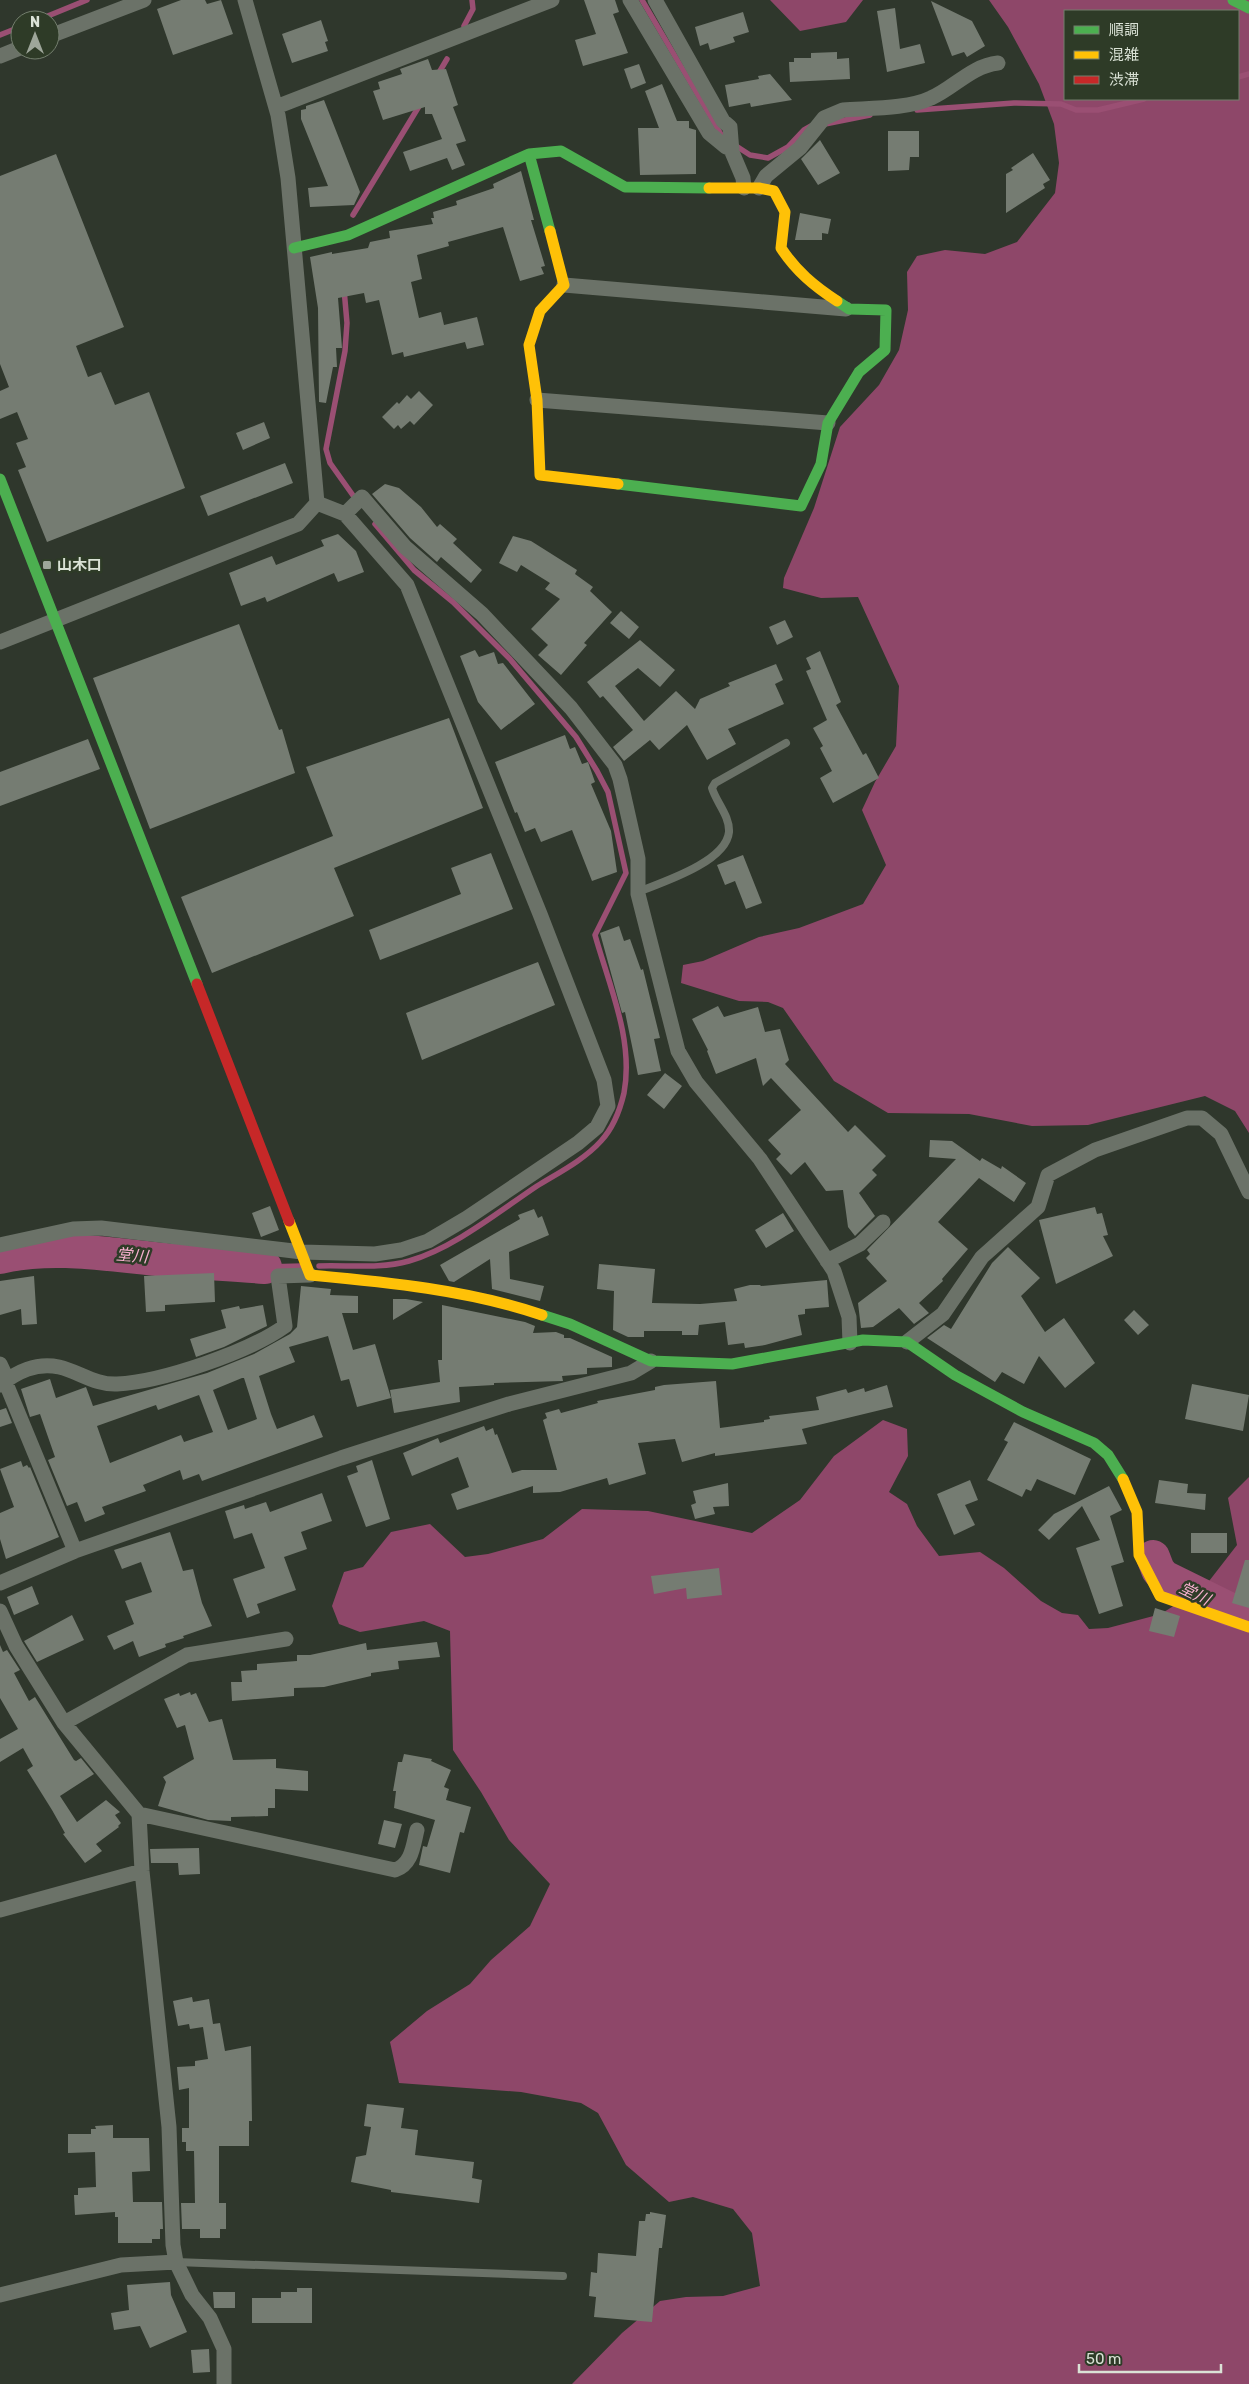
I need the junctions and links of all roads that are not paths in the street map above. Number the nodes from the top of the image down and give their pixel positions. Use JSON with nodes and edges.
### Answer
{"nodes":[{"id":1,"x":144,"y":0,"type":"edge"},
{"id":2,"x":245,"y":0,"type":"edge"},
{"id":3,"x":552,"y":0,"type":"edge"},
{"id":4,"x":630,"y":0,"type":"edge"},
{"id":5,"x":655,"y":0,"type":"edge"},
{"id":6,"x":1233,"y":0,"type":"edge"},
{"id":7,"x":1249,"y":8,"type":"edge"},
{"id":8,"x":60,"y":32,"type":"edge"},
{"id":9,"x":998,"y":63,"type":"dead end"},
{"id":10,"x":276,"y":107,"type":"junction"},
{"id":11,"x":732,"y":148,"type":"junction"},
{"id":12,"x":528,"y":154,"type":"junction"},
{"id":13,"x":744,"y":188,"type":"junction"},
{"id":14,"x":759,"y":188,"type":"junction"},
{"id":15,"x":294,"y":248,"type":"junction"},
{"id":16,"x":564,"y":286,"type":"junction"},
{"id":17,"x":849,"y":309,"type":"junction"},
{"id":18,"x":537,"y":400,"type":"junction"},
{"id":19,"x":828,"y":423,"type":"junction"},
{"id":20,"x":0,"y":479,"type":"edge"},
{"id":21,"x":317,"y":503,"type":"junction"},
{"id":22,"x":345,"y":514,"type":"junction"},
{"id":23,"x":54,"y":620,"type":"junction"},
{"id":24,"x":0,"y":642,"type":"edge"},
{"id":25,"x":786,"y":743,"type":"dead end"},
{"id":26,"x":638,"y":892,"type":"junction"},
{"id":27,"x":1249,"y":1192,"type":"edge"},
{"id":28,"x":884,"y":1222,"type":"dead end"},
{"id":29,"x":0,"y":1245,"type":"edge"},
{"id":30,"x":303,"y":1254,"type":"junction"},
{"id":31,"x":827,"y":1261,"type":"junction"},
{"id":32,"x":310,"y":1273,"type":"junction"},
{"id":33,"x":907,"y":1342,"type":"junction"},
{"id":34,"x":850,"y":1343,"type":"junction"},
{"id":35,"x":651,"y":1361,"type":"junction"},
{"id":36,"x":0,"y":1364,"type":"edge"},
{"id":37,"x":4,"y":1382,"type":"edge"},
{"id":38,"x":75,"y":1551,"type":"junction"},
{"id":39,"x":0,"y":1583,"type":"edge"},
{"id":40,"x":0,"y":1611,"type":"edge"},
{"id":41,"x":1249,"y":1627,"type":"edge"},
{"id":42,"x":286,"y":1639,"type":"dead end"},
{"id":43,"x":64,"y":1724,"type":"junction"},
{"id":44,"x":139,"y":1814,"type":"junction"},
{"id":45,"x":417,"y":1830,"type":"dead end"},
{"id":46,"x":142,"y":1871,"type":"junction"},
{"id":47,"x":0,"y":1910,"type":"edge"},
{"id":48,"x":176,"y":2262,"type":"junction"},
{"id":49,"x":563,"y":2276,"type":"dead end"},
{"id":50,"x":0,"y":2295,"type":"edge"},
{"id":51,"x":224,"y":2384,"type":"edge"}],
"edges":[{"from":1,"to":8,"type":"street"},
{"from":2,"to":10,"type":"street"},
{"from":3,"to":10,"type":"street"},
{"from":4,"to":11,"type":"street"},
{"from":5,"to":11,"type":"street"},
{"from":6,"to":7,"type":"street"},
{"from":9,"to":14,"type":"street"},
{"from":10,"to":15,"type":"street"},
{"from":11,"to":13,"type":"street"},
{"from":12,"to":13,"type":"street"},
{"from":12,"to":15,"type":"street"},
{"from":12,"to":16,"type":"street"},
{"from":13,"to":14,"type":"street"},
{"from":14,"to":17,"type":"street"},
{"from":15,"to":21,"type":"street"},
{"from":16,"to":17,"type":"street"},
{"from":16,"to":18,"type":"street"},
{"from":17,"to":19,"type":"street"},
{"from":18,"to":19,"type":"street"},
{"from":18,"to":19,"type":"street"},
{"from":20,"to":23,"type":"street"},
{"from":21,"to":22,"type":"street"},
{"from":21,"to":23,"type":"street"},
{"from":22,"to":26,"type":"street"},
{"from":22,"to":30,"type":"street"},
{"from":23,"to":24,"type":"street"},
{"from":23,"to":30,"type":"street"},
{"from":25,"to":26,"type":"lane"},
{"from":26,"to":31,"type":"street"},
{"from":27,"to":33,"type":"street"},
{"from":28,"to":31,"type":"street"},
{"from":29,"to":30,"type":"street"},
{"from":30,"to":32,"type":"street"},
{"from":31,"to":34,"type":"street"},
{"from":32,"to":35,"type":"street"},
{"from":32,"to":37,"type":"street"},
{"from":33,"to":34,"type":"street"},
{"from":33,"to":41,"type":"street"},
{"from":34,"to":35,"type":"street"},
{"from":35,"to":38,"type":"street"},
{"from":36,"to":37,"type":"street"},
{"from":37,"to":38,"type":"street"},
{"from":38,"to":39,"type":"street"},
{"from":40,"to":43,"type":"street"},
{"from":42,"to":43,"type":"street"},
{"from":43,"to":44,"type":"street"},
{"from":44,"to":45,"type":"street"},
{"from":44,"to":46,"type":"street"},
{"from":46,"to":47,"type":"street"},
{"from":46,"to":48,"type":"street"},
{"from":48,"to":49,"type":"lane"},
{"from":48,"to":50,"type":"street"},
{"from":48,"to":51,"type":"street"}]}
